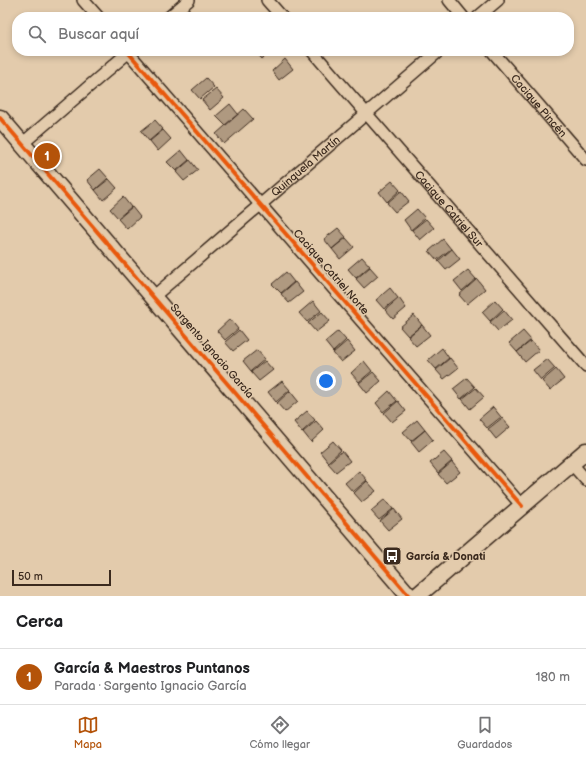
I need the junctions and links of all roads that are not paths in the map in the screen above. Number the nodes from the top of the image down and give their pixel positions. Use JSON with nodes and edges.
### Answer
{"nodes":[{"id":1,"x":83,"y":0,"type":"edge"},
{"id":2,"x":189,"y":0,"type":"edge"},
{"id":3,"x":268,"y":0,"type":"edge"},
{"id":4,"x":449,"y":0,"type":"edge"},
{"id":5,"x":498,"y":0,"type":"edge"},
{"id":6,"x":94,"y":12,"type":"edge"},
{"id":7,"x":175,"y":12,"type":"edge"},
{"id":8,"x":278,"y":12,"type":"edge"},
{"id":9,"x":459,"y":12,"type":"edge"},
{"id":10,"x":484,"y":12,"type":"edge"},
{"id":11,"x":122,"y":56,"type":"edge"},
{"id":12,"x":132,"y":56,"type":"edge"},
{"id":13,"x":316,"y":56,"type":"edge"},
{"id":14,"x":433,"y":56,"type":"edge"},
{"id":15,"x":496,"y":56,"type":"edge"},
{"id":16,"x":366,"y":114,"type":"junction"},
{"id":17,"x":0,"y":118,"type":"edge"},
{"id":18,"x":22,"y":144,"type":"junction"},
{"id":19,"x":586,"y":160,"type":"edge"},
{"id":20,"x":260,"y":204,"type":"junction"},
{"id":21,"x":153,"y":297,"type":"junction"},
{"id":22,"x":586,"y":366,"type":"edge"},
{"id":23,"x":586,"y":451,"type":"edge"},
{"id":24,"x":572,"y":463,"type":"junction"},
{"id":25,"x":586,"y":480,"type":"edge"},
{"id":26,"x":522,"y":506,"type":"junction"},
{"id":27,"x":410,"y":596,"type":"edge"},
{"id":28,"x":417,"y":596,"type":"edge"}],
"edges":[{"from":1,"to":6,"type":"street"},
{"from":2,"to":7,"type":"street"},
{"from":3,"to":8,"type":"street"},
{"from":4,"to":9,"type":"street"},
{"from":5,"to":10,"type":"street"},
{"from":11,"to":18,"type":"street"},
{"from":12,"to":20,"type":"street","name":"Cacique Catriel Norte"},
{"from":13,"to":16,"type":"street","name":"Cacique Catriel Sur"},
{"from":14,"to":16,"type":"street","name":"Quinquela Martín"},
{"from":15,"to":19,"type":"street","name":"Cacique Pincén"},
{"from":16,"to":20,"type":"street","name":"Quinquela Martín"},
{"from":16,"to":22,"type":"street","name":"Cacique Catriel Sur"},
{"from":17,"to":18,"type":"street","name":"Sargento Ignacio García"},
{"from":18,"to":21,"type":"street","name":"Sargento Ignacio García"},
{"from":20,"to":21,"type":"street","name":"Quinquela Martín"},
{"from":20,"to":26,"type":"street","name":"Cacique Catriel Norte"},
{"from":21,"to":27,"type":"street","name":"Sargento Ignacio García"},
{"from":23,"to":24,"type":"street"},
{"from":24,"to":25,"type":"street"},
{"from":24,"to":26,"type":"street"},
{"from":26,"to":28,"type":"street"}]}
